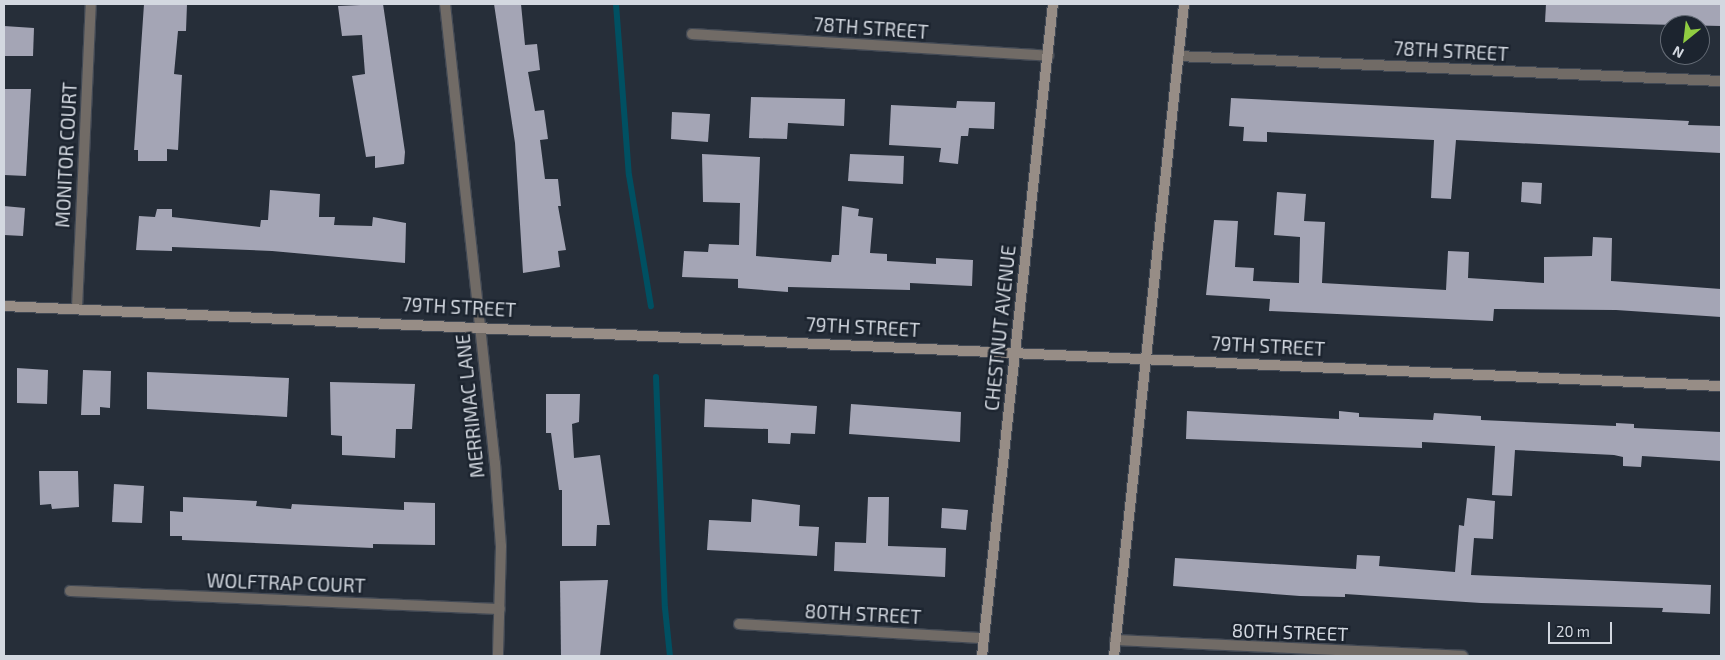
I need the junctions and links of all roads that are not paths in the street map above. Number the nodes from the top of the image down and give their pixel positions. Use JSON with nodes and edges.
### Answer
{"nodes":[{"id":1,"x":91,"y":4,"type":"edge"},
{"id":2,"x":445,"y":4,"type":"edge"},
{"id":3,"x":1053,"y":4,"type":"edge"},
{"id":4,"x":1184,"y":4,"type":"edge"},
{"id":5,"x":692,"y":34,"type":"dead end"},
{"id":6,"x":1048,"y":56,"type":"junction"},
{"id":7,"x":1178,"y":56,"type":"junction"},
{"id":8,"x":1721,"y":81,"type":"edge"},
{"id":9,"x":4,"y":306,"type":"edge"},
{"id":10,"x":76,"y":308,"type":"junction"},
{"id":11,"x":479,"y":326,"type":"junction"},
{"id":12,"x":1016,"y":351,"type":"junction"},
{"id":13,"x":1145,"y":357,"type":"junction"},
{"id":14,"x":1721,"y":386,"type":"edge"},
{"id":15,"x":70,"y":591,"type":"dead end"},
{"id":16,"x":500,"y":609,"type":"junction"},
{"id":17,"x":739,"y":624,"type":"dead end"},
{"id":18,"x":984,"y":638,"type":"junction"},
{"id":19,"x":1115,"y":640,"type":"junction"},
{"id":20,"x":498,"y":656,"type":"edge"},
{"id":21,"x":982,"y":656,"type":"edge"},
{"id":22,"x":1114,"y":656,"type":"edge"},
{"id":23,"x":1463,"y":656,"type":"edge"}],
"edges":[{"from":1,"to":10,"type":"street","name":"MONITOR COURT"},
{"from":2,"to":11,"type":"street","name":"MERRIMAC LANE"},
{"from":3,"to":6,"type":"street","name":"CHESTNUT AVENUE"},
{"from":4,"to":7,"type":"street"},
{"from":5,"to":6,"type":"street","name":"78TH STREET"},
{"from":6,"to":12,"type":"street","name":"CHESTNUT AVENUE"},
{"from":7,"to":8,"type":"street","name":"78TH STREET"},
{"from":7,"to":13,"type":"street"},
{"from":9,"to":10,"type":"street","name":"79TH STREET"},
{"from":10,"to":11,"type":"street","name":"79TH STREET"},
{"from":11,"to":12,"type":"street","name":"79TH STREET"},
{"from":11,"to":16,"type":"street","name":"MERRIMAC LANE"},
{"from":12,"to":13,"type":"street","name":"79TH STREET"},
{"from":12,"to":18,"type":"street","name":"CHESTNUT AVENUE"},
{"from":13,"to":14,"type":"street","name":"79TH STREET"},
{"from":13,"to":19,"type":"street"},
{"from":15,"to":16,"type":"street","name":"WOLFTRAP COURT"},
{"from":16,"to":20,"type":"street","name":"MERRIMAC LANE"},
{"from":17,"to":18,"type":"street","name":"80TH STREET"},
{"from":18,"to":21,"type":"street","name":"CHESTNUT AVENUE"},
{"from":19,"to":22,"type":"street"},
{"from":19,"to":23,"type":"street","name":"80TH STREET"}]}
